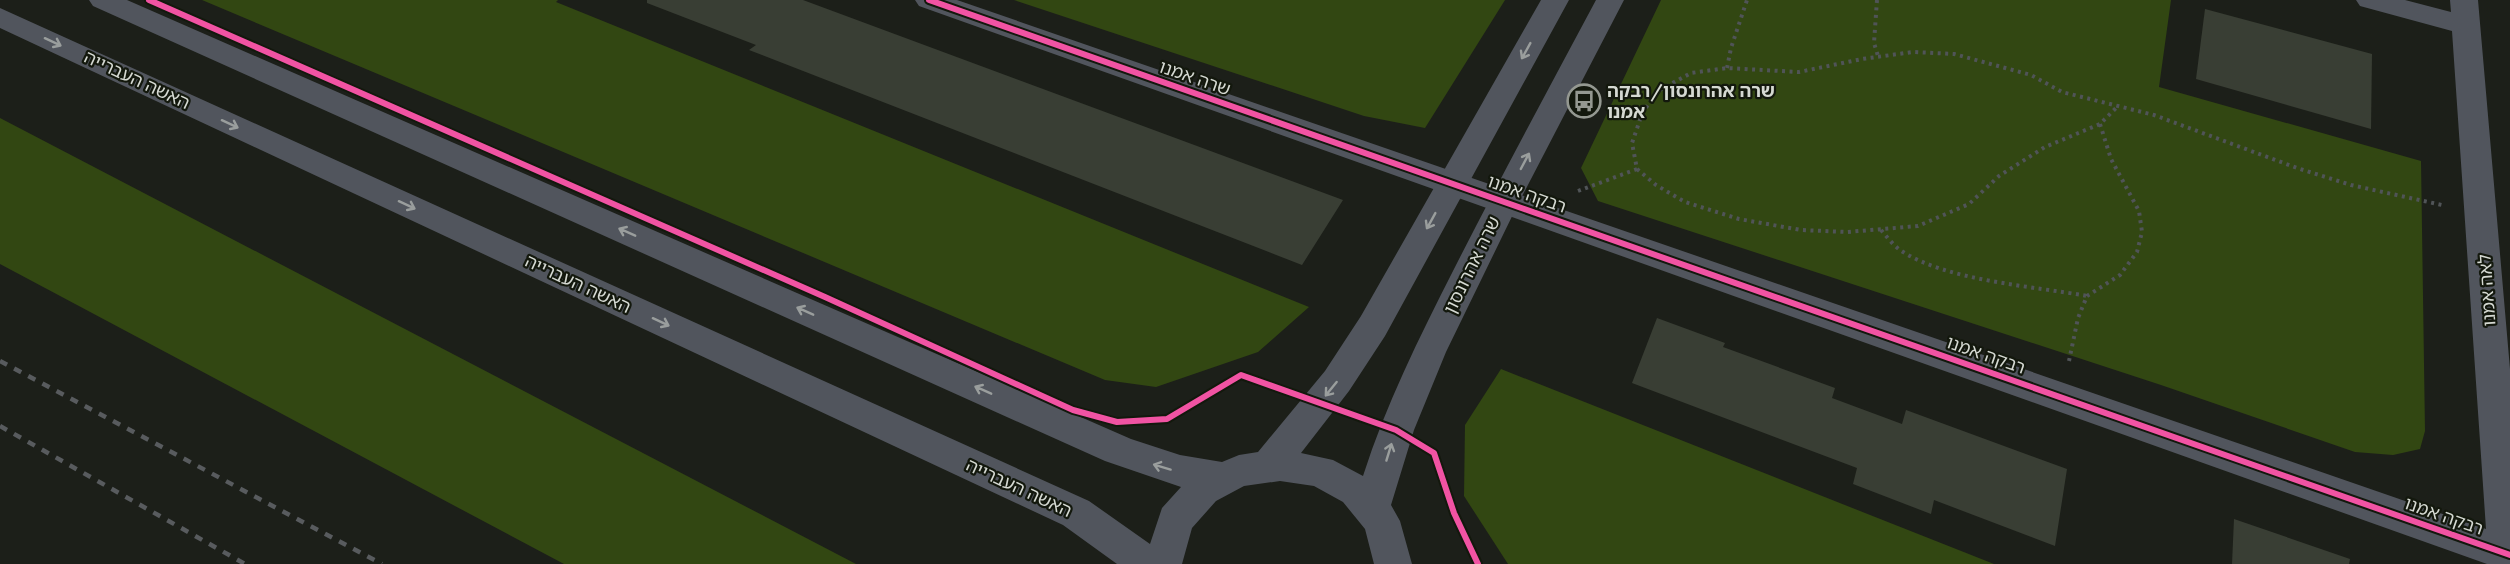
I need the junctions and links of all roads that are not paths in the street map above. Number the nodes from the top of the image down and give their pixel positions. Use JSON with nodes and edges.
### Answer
{"nodes":[{"id":1,"x":103,"y":0,"type":"edge"},
{"id":2,"x":929,"y":0,"type":"edge"},
{"id":3,"x":1555,"y":0,"type":"edge"},
{"id":4,"x":1610,"y":0,"type":"edge"},
{"id":5,"x":2370,"y":0,"type":"edge"},
{"id":6,"x":2465,"y":13,"type":"edge"},
{"id":7,"x":0,"y":17,"type":"edge"},
{"id":8,"x":1452,"y":184,"type":"junction"},
{"id":9,"x":1514,"y":206,"type":"junction"},
{"id":10,"x":1270,"y":464,"type":"junction"},
{"id":11,"x":1220,"y":477,"type":"junction"},
{"id":12,"x":1372,"y":508,"type":"junction"},
{"id":13,"x":2509,"y":554,"type":"edge"},
{"id":14,"x":1398,"y":561,"type":"edge"},
{"id":15,"x":1148,"y":564,"type":"edge"},
{"id":16,"x":1163,"y":564,"type":"edge"}],
"edges":[{"from":11,"to":1,"type":"street","one_way":true},
{"from":2,"to":8,"type":"street","name":"שרה אמנו"},
{"from":3,"to":8,"type":"street","one_way":true},
{"from":9,"to":4,"type":"street","name":"שרה אהרונסון","one_way":true},
{"from":5,"to":6,"type":"street","name":"לאה אמנו"},
{"from":6,"to":13,"type":"street","name":"לאה אמנו"},
{"from":7,"to":15,"type":"street","name":"האשה העברייה","one_way":true},
{"from":8,"to":9,"type":"street","name":"רבקה אמנו"},
{"from":8,"to":10,"type":"street","one_way":true},
{"from":12,"to":9,"type":"street","name":"שרה אהרונסון","one_way":true},
{"from":9,"to":13,"type":"street","name":"רבקה אמנו"},
{"from":10,"to":11,"type":"street"},
{"from":10,"to":12,"type":"street"},
{"from":11,"to":16,"type":"street"},
{"from":12,"to":14,"type":"street"}]}
